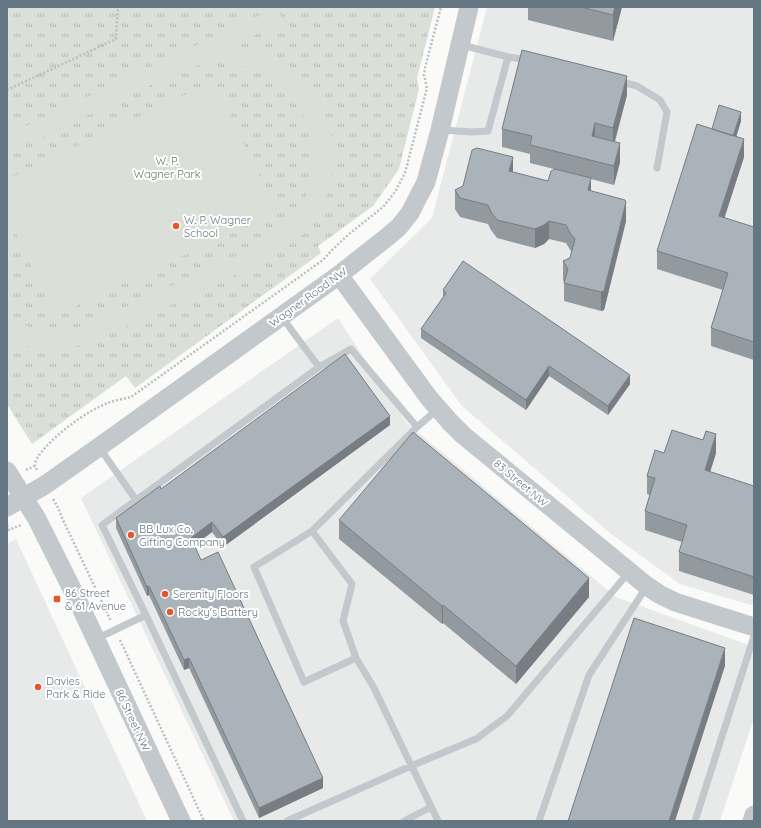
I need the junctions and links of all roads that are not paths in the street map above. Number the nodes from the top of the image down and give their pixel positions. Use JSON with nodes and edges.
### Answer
{"nodes":[{"id":1,"x":469,"y":7,"type":"edge"},
{"id":2,"x":459,"y":44,"type":"junction"},
{"id":3,"x":508,"y":57,"type":"junction"},
{"id":4,"x":538,"y":62,"type":"edge"},
{"id":5,"x":614,"y":80,"type":"edge"},
{"id":6,"x":440,"y":130,"type":"junction"},
{"id":7,"x":657,"y":168,"type":"dead end"},
{"id":8,"x":339,"y":275,"type":"junction"},
{"id":9,"x":281,"y":316,"type":"junction"},
{"id":10,"x":319,"y":367,"type":"junction"},
{"id":11,"x":438,"y":409,"type":"junction"},
{"id":12,"x":416,"y":427,"type":"junction"},
{"id":13,"x":99,"y":447,"type":"junction"},
{"id":14,"x":7,"y":471,"type":"edge"},
{"id":15,"x":24,"y":498,"type":"junction"},
{"id":16,"x":136,"y":500,"type":"junction"},
{"id":17,"x":7,"y":507,"type":"edge"},
{"id":18,"x":312,"y":531,"type":"junction"},
{"id":19,"x":629,"y":572,"type":"junction"},
{"id":20,"x":647,"y":586,"type":"junction"},
{"id":21,"x":146,"y":615,"type":"junction"},
{"id":22,"x":754,"y":627,"type":"edge"},
{"id":23,"x":754,"y":636,"type":"edge"},
{"id":24,"x":96,"y":639,"type":"junction"},
{"id":25,"x":356,"y":658,"type":"junction"},
{"id":26,"x":411,"y":766,"type":"junction"},
{"id":27,"x":431,"y":807,"type":"junction"},
{"id":28,"x":754,"y":815,"type":"edge"},
{"id":29,"x":181,"y":821,"type":"edge"},
{"id":30,"x":244,"y":821,"type":"edge"},
{"id":31,"x":287,"y":821,"type":"edge"},
{"id":32,"x":404,"y":821,"type":"edge"},
{"id":33,"x":438,"y":821,"type":"edge"},
{"id":34,"x":539,"y":821,"type":"edge"},
{"id":35,"x":696,"y":821,"type":"edge"},
{"id":36,"x":752,"y":821,"type":"edge"}],
"edges":[{"from":1,"to":2,"type":"street","name":"Wagner Road NW"},
{"from":2,"to":3,"type":"lane"},
{"from":2,"to":6,"type":"street","name":"Wagner Road NW"},
{"from":3,"to":4,"type":"lane"},
{"from":3,"to":6,"type":"lane"},
{"from":5,"to":7,"type":"lane"},
{"from":6,"to":8,"type":"street","name":"Wagner Road NW"},
{"from":8,"to":9,"type":"street","name":"Wagner Road NW"},
{"from":8,"to":11,"type":"street","name":"83 Street NW"},
{"from":9,"to":10,"type":"lane"},
{"from":9,"to":13,"type":"street","name":"Wagner Road NW"},
{"from":10,"to":12,"type":"lane"},
{"from":10,"to":16,"type":"lane"},
{"from":11,"to":12,"type":"lane"},
{"from":11,"to":19,"type":"street","name":"83 Street NW"},
{"from":12,"to":18,"type":"lane"},
{"from":13,"to":15,"type":"street","name":"Wagner Road NW"},
{"from":13,"to":16,"type":"lane"},
{"from":14,"to":15,"type":"street","name":"86 Street NW"},
{"from":15,"to":17,"type":"street","name":"Wagner Road NW"},
{"from":15,"to":24,"type":"street","name":"86 Street NW"},
{"from":16,"to":21,"type":"lane"},
{"from":18,"to":25,"type":"lane"},
{"from":18,"to":25,"type":"lane"},
{"from":19,"to":20,"type":"street","name":"83 Street NW"},
{"from":19,"to":26,"type":"lane"},
{"from":20,"to":22,"type":"street","name":"83 Street NW"},
{"from":20,"to":34,"type":"lane"},
{"from":21,"to":24,"type":"lane"},
{"from":21,"to":30,"type":"lane"},
{"from":23,"to":35,"type":"lane"},
{"from":24,"to":29,"type":"street","name":"86 Street NW"},
{"from":25,"to":26,"type":"lane"},
{"from":26,"to":27,"type":"lane"},
{"from":26,"to":31,"type":"lane"},
{"from":27,"to":32,"type":"lane"},
{"from":27,"to":33,"type":"lane"},
{"from":28,"to":36,"type":"street"}]}
